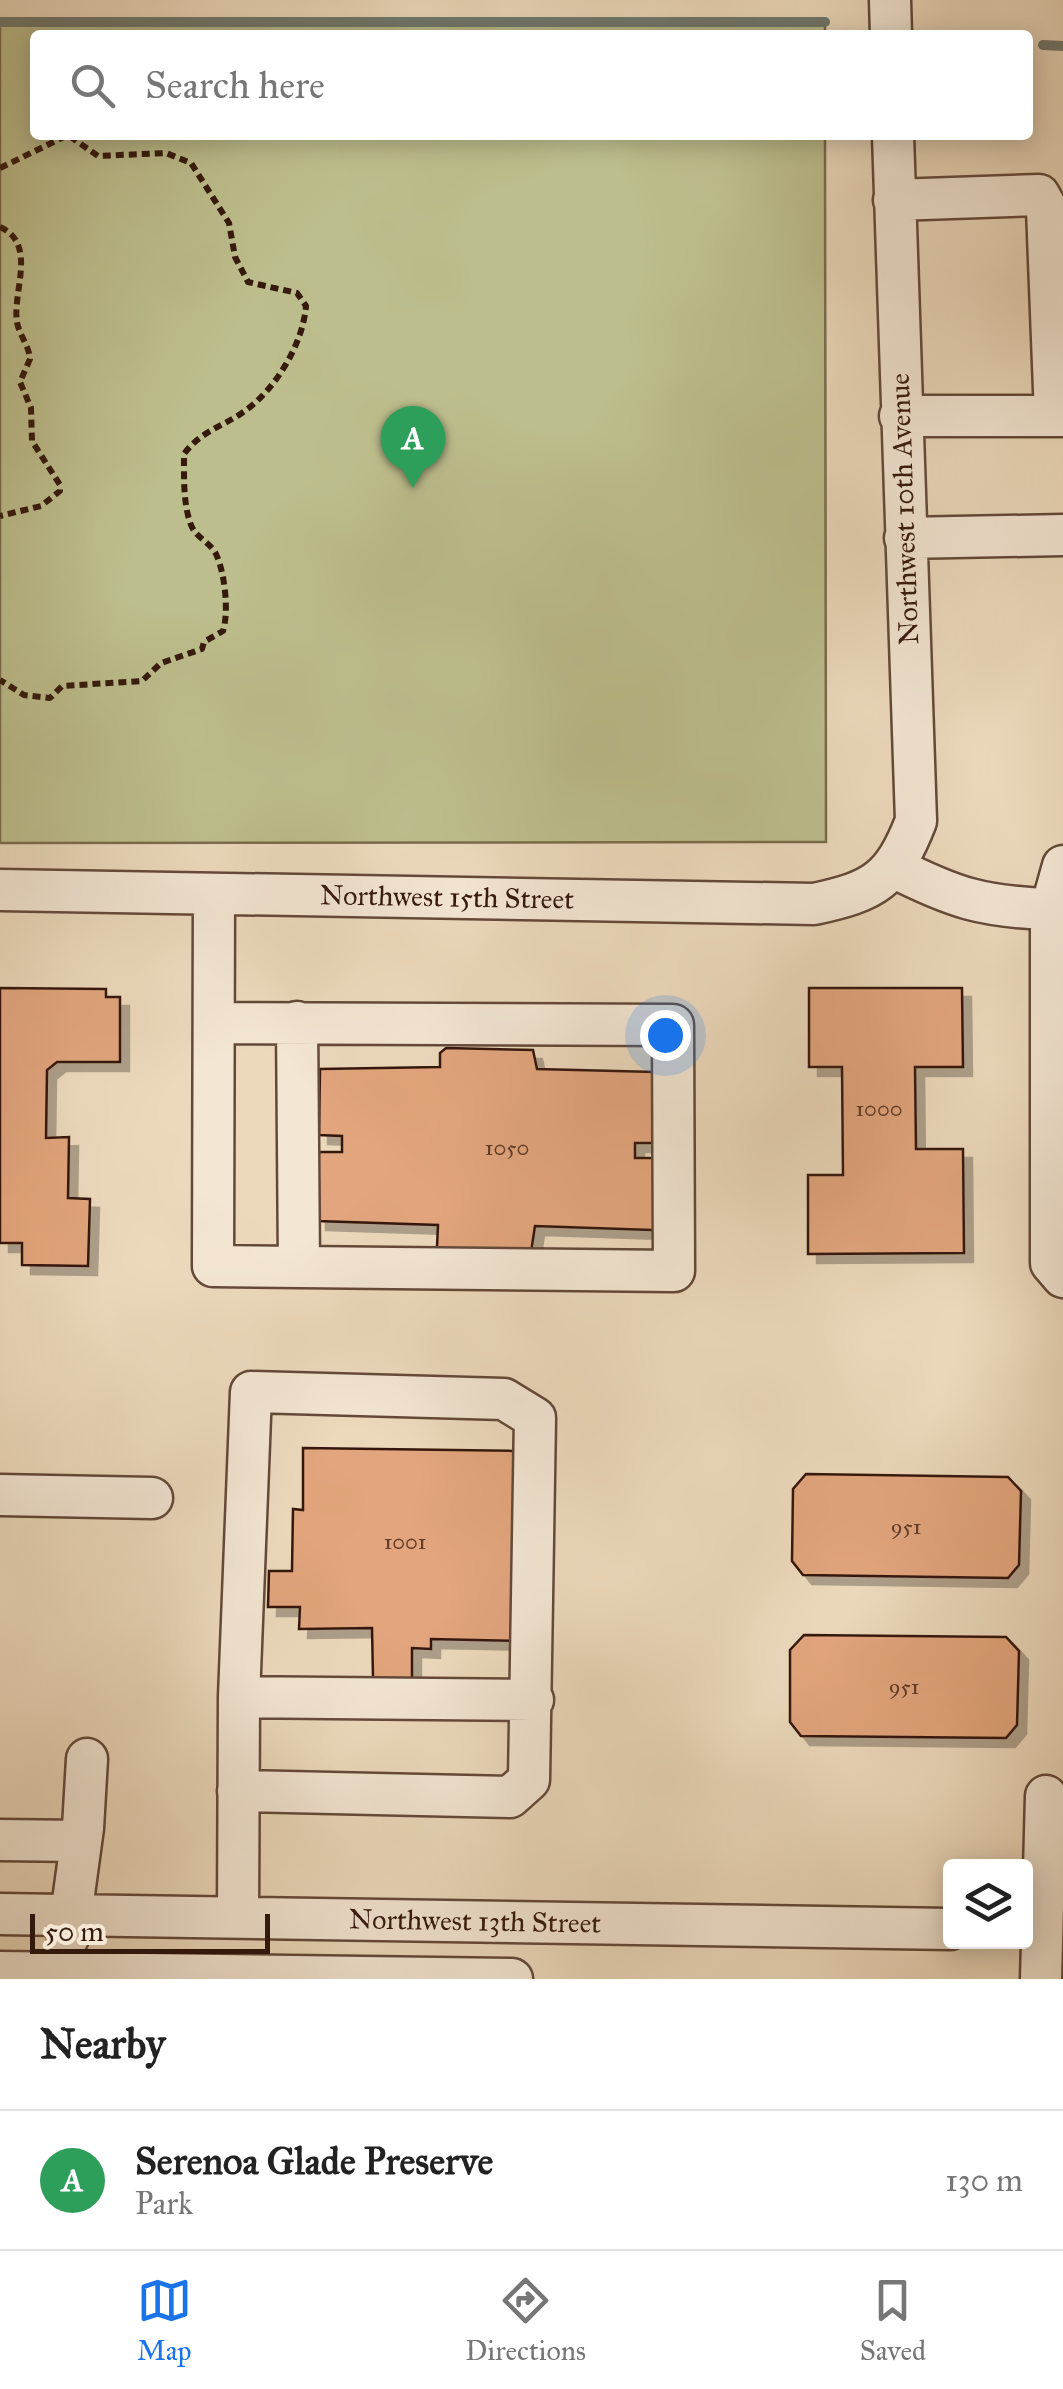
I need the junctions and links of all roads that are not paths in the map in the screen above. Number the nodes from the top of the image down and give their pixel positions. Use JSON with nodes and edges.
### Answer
{"nodes":[{"id":1,"x":890,"y":0,"type":"edge"},
{"id":2,"x":891,"y":30,"type":"edge"},
{"id":3,"x":892,"y":140,"type":"edge"},
{"id":4,"x":894,"y":200,"type":"junction"},
{"id":5,"x":900,"y":416,"type":"junction"},
{"id":6,"x":1059,"y":416,"type":"edge"},
{"id":7,"x":1063,"y":536,"type":"edge"},
{"id":8,"x":905,"y":538,"type":"junction"},
{"id":9,"x":1063,"y":866,"type":"edge"},
{"id":10,"x":890,"y":872,"type":"junction"},
{"id":11,"x":0,"y":890,"type":"edge"},
{"id":12,"x":214,"y":894,"type":"junction"},
{"id":13,"x":1051,"y":909,"type":"junction"},
{"id":14,"x":297,"y":1022,"type":"junction"},
{"id":15,"x":214,"y":1023,"type":"junction"},
{"id":16,"x":299,"y":1267,"type":"junction"},
{"id":17,"x":1063,"y":1277,"type":"edge"},
{"id":18,"x":0,"y":1496,"type":"edge"},
{"id":19,"x":152,"y":1498,"type":"dead end"},
{"id":20,"x":238,"y":1698,"type":"junction"},
{"id":21,"x":533,"y":1700,"type":"junction"},
{"id":22,"x":87,"y":1758,"type":"dead end"},
{"id":23,"x":238,"y":1792,"type":"junction"},
{"id":24,"x":1046,"y":1796,"type":"dead end"},
{"id":25,"x":0,"y":1840,"type":"edge"},
{"id":26,"x":80,"y":1842,"type":"junction"},
{"id":27,"x":0,"y":1914,"type":"edge"},
{"id":28,"x":70,"y":1915,"type":"junction"},
{"id":29,"x":238,"y":1917,"type":"junction"},
{"id":30,"x":943,"y":1929,"type":"edge"},
{"id":31,"x":1044,"y":1930,"type":"edge"},
{"id":32,"x":0,"y":1972,"type":"edge"},
{"id":33,"x":64,"y":1976,"type":"edge"},
{"id":34,"x":512,"y":1979,"type":"edge"},
{"id":35,"x":1041,"y":1979,"type":"edge"}],
"edges":[{"from":1,"to":2,"type":"street"},
{"from":3,"to":4,"type":"street","name":"Northwest 10th Avenue"},
{"from":4,"to":5,"type":"street","name":"Northwest 10th Avenue"},
{"from":4,"to":6,"type":"street"},
{"from":5,"to":6,"type":"street"},
{"from":5,"to":8,"type":"street","name":"Northwest 10th Avenue"},
{"from":7,"to":8,"type":"street"},
{"from":8,"to":10,"type":"street","name":"Northwest 10th Avenue"},
{"from":9,"to":13,"type":"street"},
{"from":10,"to":12,"type":"street","name":"Northwest 15th Street"},
{"from":10,"to":13,"type":"street"},
{"from":11,"to":12,"type":"street","name":"Northwest 15th Street"},
{"from":12,"to":15,"type":"street"},
{"from":13,"to":17,"type":"street"},
{"from":14,"to":15,"type":"street"},
{"from":14,"to":16,"type":"street"},
{"from":14,"to":16,"type":"street"},
{"from":15,"to":16,"type":"street"},
{"from":18,"to":19,"type":"street"},
{"from":20,"to":21,"type":"street"},
{"from":20,"to":21,"type":"street"},
{"from":20,"to":23,"type":"street"},
{"from":21,"to":23,"type":"street"},
{"from":22,"to":26,"type":"street"},
{"from":23,"to":29,"type":"street"},
{"from":24,"to":31,"type":"street"},
{"from":25,"to":26,"type":"street"},
{"from":26,"to":28,"type":"street"},
{"from":27,"to":28,"type":"street","name":"Northwest 13th Street"},
{"from":28,"to":29,"type":"street","name":"Northwest 13th Street"},
{"from":28,"to":33,"type":"street"},
{"from":29,"to":30,"type":"street","name":"Northwest 13th Street"},
{"from":31,"to":35,"type":"street"},
{"from":32,"to":33,"type":"street","name":"Northwest 13th Street"},
{"from":33,"to":34,"type":"street","name":"Northwest 13th Street"}]}
